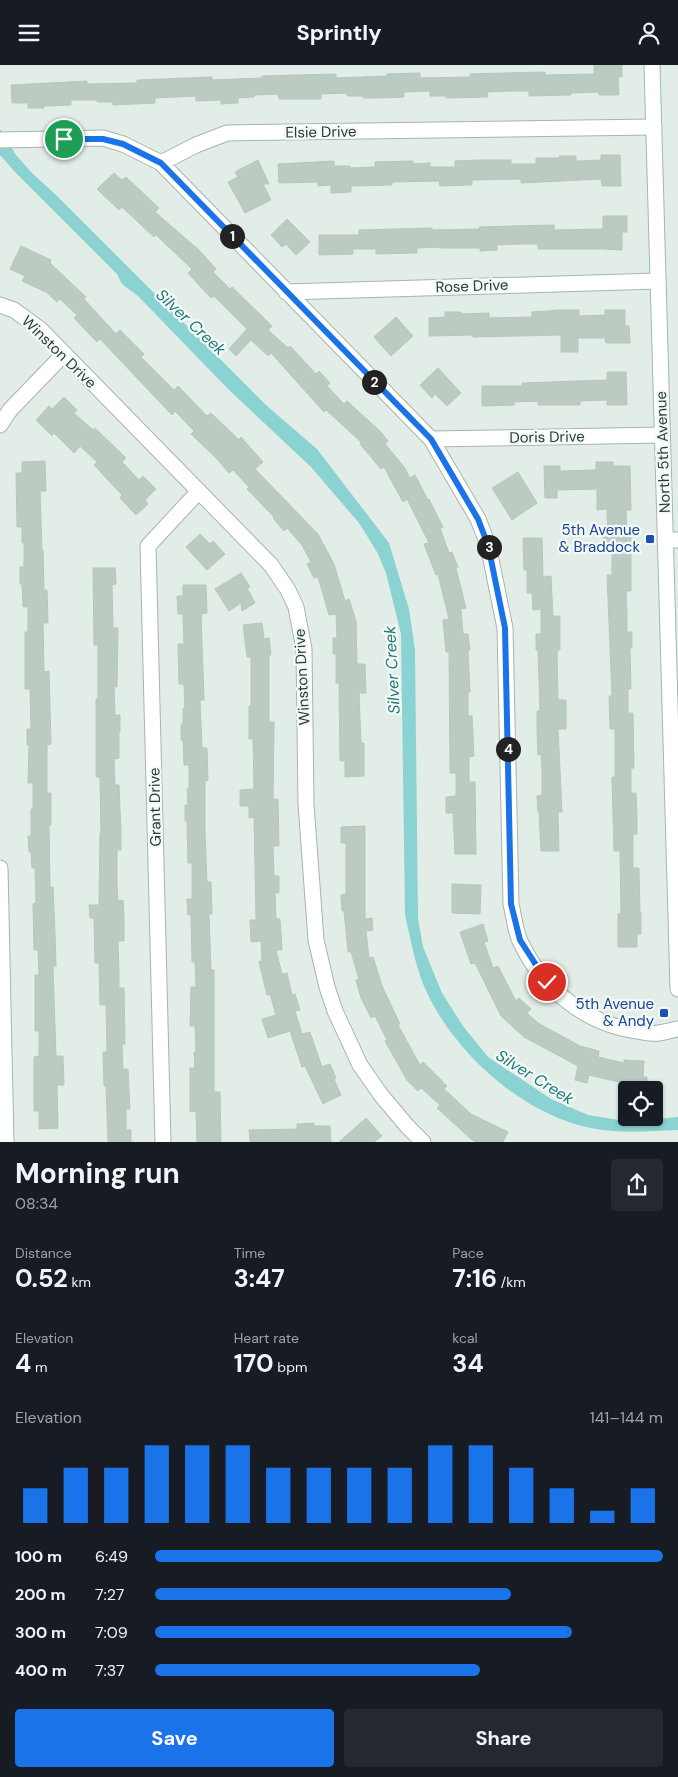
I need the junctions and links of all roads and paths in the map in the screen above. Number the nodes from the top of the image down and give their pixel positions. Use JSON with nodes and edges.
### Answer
{"nodes":[{"id":1,"x":652,"y":65,"type":"edge"},
{"id":2,"x":654,"y":127,"type":"junction"},
{"id":3,"x":0,"y":140,"type":"edge"},
{"id":4,"x":161,"y":163,"type":"junction"},
{"id":5,"x":658,"y":281,"type":"junction"},
{"id":6,"x":286,"y":292,"type":"junction"},
{"id":7,"x":0,"y":305,"type":"edge"},
{"id":8,"x":64,"y":354,"type":"junction"},
{"id":9,"x":0,"y":425,"type":"edge"},
{"id":10,"x":662,"y":435,"type":"junction"},
{"id":11,"x":431,"y":439,"type":"junction"},
{"id":12,"x":199,"y":491,"type":"junction"},
{"id":13,"x":672,"y":540,"type":"edge"},
{"id":14,"x":674,"y":698,"type":"edge"},
{"id":15,"x":676,"y":862,"type":"edge"},
{"id":16,"x":0,"y":869,"type":"edge"},
{"id":17,"x":0,"y":884,"type":"edge"},
{"id":18,"x":678,"y":989,"type":"edge"},
{"id":19,"x":678,"y":1029,"type":"edge"},
{"id":20,"x":6,"y":1142,"type":"edge"},
{"id":21,"x":163,"y":1142,"type":"edge"},
{"id":22,"x":423,"y":1142,"type":"edge"}],
"edges":[{"from":1,"to":2,"type":"street","name":"North 5th Avenue"},
{"from":2,"to":4,"type":"street","name":"Elsie Drive"},
{"from":2,"to":5,"type":"street","name":"North 5th Avenue"},
{"from":3,"to":4,"type":"street"},
{"from":4,"to":6,"type":"street"},
{"from":5,"to":6,"type":"street","name":"Rose Drive"},
{"from":5,"to":10,"type":"street","name":"North 5th Avenue"},
{"from":6,"to":11,"type":"street"},
{"from":7,"to":8,"type":"street","name":"Winston Drive"},
{"from":8,"to":9,"type":"street"},
{"from":8,"to":12,"type":"street","name":"Winston Drive"},
{"from":10,"to":11,"type":"street","name":"Doris Drive"},
{"from":10,"to":13,"type":"street","name":"North 5th Avenue"},
{"from":11,"to":19,"type":"street"},
{"from":12,"to":21,"type":"street","name":"Grant Drive"},
{"from":12,"to":22,"type":"street","name":"Winston Drive"},
{"from":13,"to":14,"type":"street","name":"North 5th Avenue"},
{"from":14,"to":15,"type":"street","name":"North 5th Avenue"},
{"from":15,"to":18,"type":"street","name":"North 5th Avenue"},
{"from":16,"to":17,"type":"street"},
{"from":17,"to":20,"type":"street"}]}
